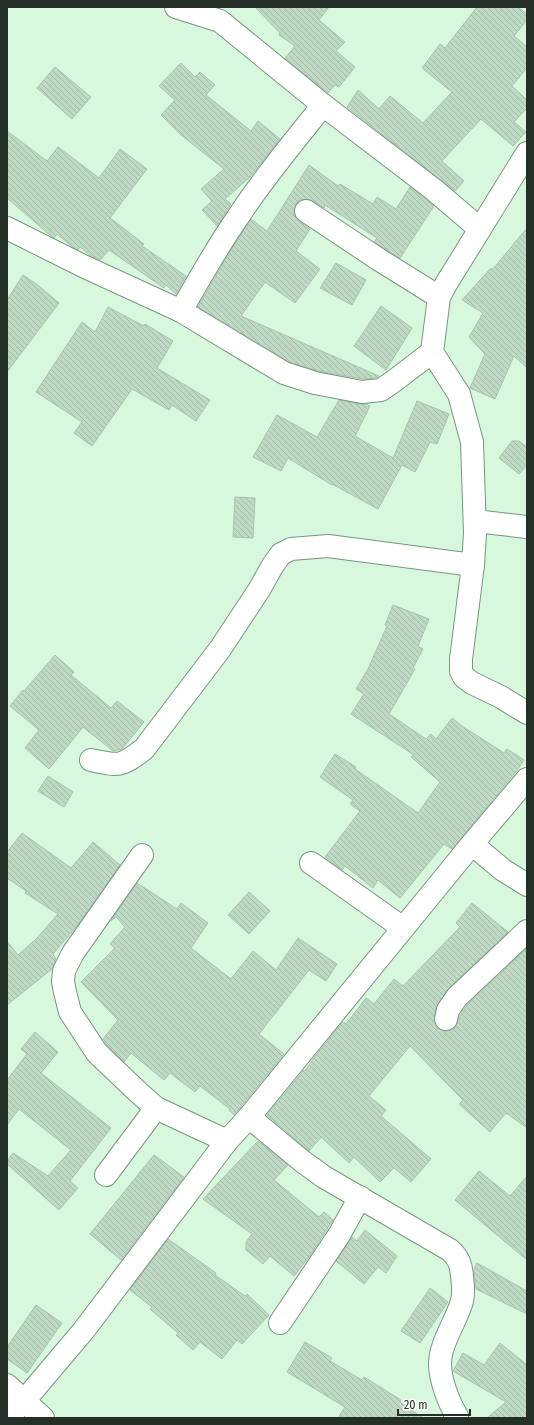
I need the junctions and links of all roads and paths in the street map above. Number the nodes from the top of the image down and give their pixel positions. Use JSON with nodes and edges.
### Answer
{"nodes":[{"id":1,"x":176,"y":7,"type":"edge"},
{"id":2,"x":225,"y":14,"type":"edge"},
{"id":3,"x":323,"y":105,"type":"junction"},
{"id":4,"x":527,"y":153,"type":"edge"},
{"id":5,"x":306,"y":211,"type":"dead end"},
{"id":6,"x":7,"y":228,"type":"edge"},
{"id":7,"x":480,"y":230,"type":"junction"},
{"id":8,"x":439,"y":297,"type":"junction"},
{"id":9,"x":181,"y":311,"type":"junction"},
{"id":10,"x":432,"y":352,"type":"junction"},
{"id":11,"x":475,"y":527,"type":"junction"},
{"id":12,"x":527,"y":527,"type":"edge"},
{"id":13,"x":474,"y":563,"type":"junction"},
{"id":14,"x":527,"y":713,"type":"edge"},
{"id":15,"x":91,"y":760,"type":"dead end"},
{"id":16,"x":527,"y":779,"type":"edge"},
{"id":17,"x":472,"y":844,"type":"junction"},
{"id":18,"x":142,"y":855,"type":"dead end"},
{"id":19,"x":311,"y":863,"type":"dead end"},
{"id":20,"x":527,"y":885,"type":"edge"},
{"id":21,"x":403,"y":928,"type":"junction"},
{"id":22,"x":527,"y":931,"type":"edge"},
{"id":23,"x":446,"y":1019,"type":"dead end"},
{"id":24,"x":156,"y":1108,"type":"junction"},
{"id":25,"x":249,"y":1117,"type":"junction"},
{"id":26,"x":227,"y":1142,"type":"junction"},
{"id":27,"x":106,"y":1175,"type":"dead end"},
{"id":28,"x":360,"y":1197,"type":"junction"},
{"id":29,"x":280,"y":1323,"type":"dead end"},
{"id":30,"x":7,"y":1385,"type":"edge"},
{"id":31,"x":24,"y":1400,"type":"junction"},
{"id":32,"x":457,"y":1417,"type":"edge"},
{"id":33,"x":7,"y":1418,"type":"edge"},
{"id":34,"x":43,"y":1418,"type":"edge"}],
"edges":[{"from":1,"to":2,"type":"street"},
{"from":2,"to":3,"type":"street"},
{"from":3,"to":7,"type":"street"},
{"from":3,"to":9,"type":"street"},
{"from":4,"to":7,"type":"street"},
{"from":5,"to":8,"type":"street"},
{"from":6,"to":9,"type":"street"},
{"from":7,"to":8,"type":"street"},
{"from":8,"to":10,"type":"street"},
{"from":9,"to":10,"type":"street"},
{"from":10,"to":11,"type":"street"},
{"from":11,"to":12,"type":"street"},
{"from":11,"to":13,"type":"street"},
{"from":13,"to":14,"type":"street"},
{"from":13,"to":15,"type":"street"},
{"from":16,"to":17,"type":"street"},
{"from":17,"to":20,"type":"street"},
{"from":17,"to":21,"type":"street"},
{"from":18,"to":24,"type":"street"},
{"from":19,"to":21,"type":"street"},
{"from":21,"to":25,"type":"street"},
{"from":22,"to":23,"type":"street"},
{"from":24,"to":26,"type":"street"},
{"from":24,"to":27,"type":"street"},
{"from":25,"to":26,"type":"street"},
{"from":25,"to":28,"type":"street"},
{"from":26,"to":31,"type":"street"},
{"from":28,"to":29,"type":"street"},
{"from":28,"to":32,"type":"street"},
{"from":30,"to":31,"type":"street"},
{"from":31,"to":33,"type":"street"},
{"from":31,"to":34,"type":"street"}]}
